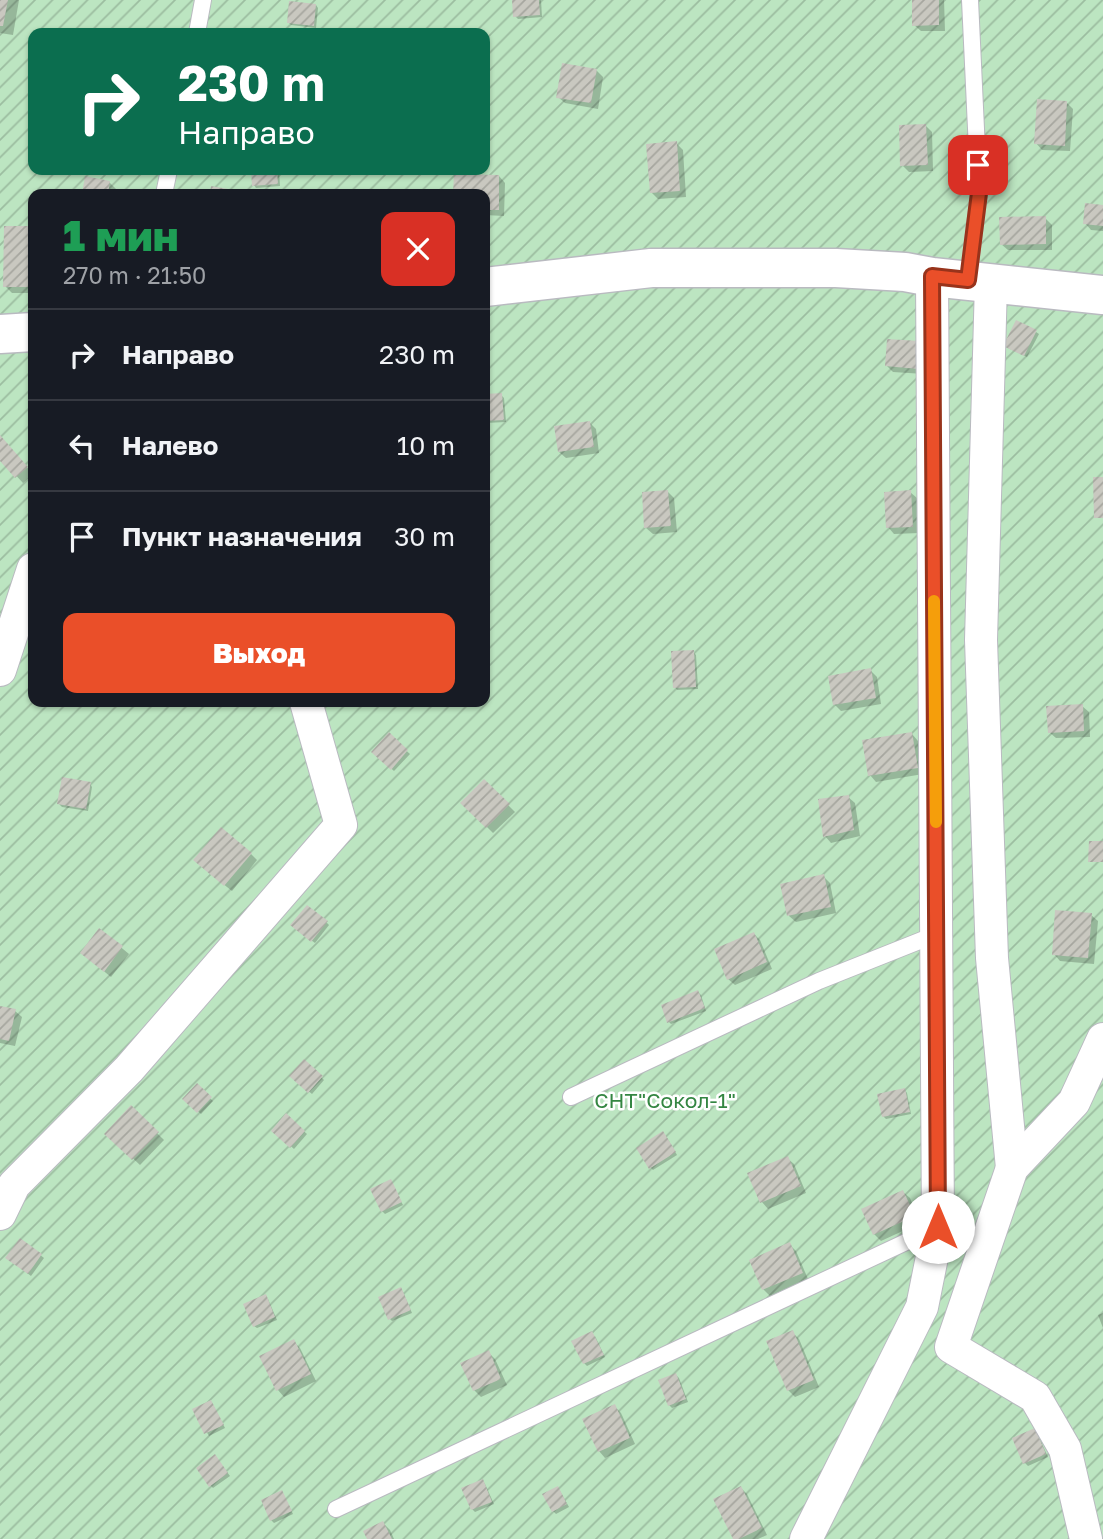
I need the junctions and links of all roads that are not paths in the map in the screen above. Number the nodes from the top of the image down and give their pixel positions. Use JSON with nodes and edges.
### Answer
{"nodes":[{"id":1,"x":203,"y":0,"type":"edge"},
{"id":2,"x":970,"y":0,"type":"edge"},
{"id":3,"x":198,"y":28,"type":"edge"},
{"id":4,"x":964,"y":280,"type":"junction"},
{"id":5,"x":490,"y":286,"type":"edge"},
{"id":6,"x":1103,"y":295,"type":"edge"},
{"id":7,"x":28,"y":332,"type":"edge"},
{"id":8,"x":0,"y":334,"type":"edge"},
{"id":9,"x":25,"y":612,"type":"edge"},
{"id":10,"x":0,"y":670,"type":"edge"},
{"id":11,"x":307,"y":707,"type":"edge"},
{"id":12,"x":937,"y":934,"type":"junction"},
{"id":13,"x":1103,"y":1039,"type":"edge"},
{"id":14,"x":571,"y":1097,"type":"dead end"},
{"id":15,"x":1012,"y":1168,"type":"junction"},
{"id":16,"x":0,"y":1213,"type":"edge"},
{"id":17,"x":938,"y":1227,"type":"junction"},
{"id":18,"x":336,"y":1509,"type":"dead end"},
{"id":19,"x":806,"y":1539,"type":"edge"},
{"id":20,"x":1086,"y":1539,"type":"edge"}],
"edges":[{"from":1,"to":3,"type":"lane"},
{"from":2,"to":4,"type":"lane"},
{"from":4,"to":5,"type":"street"},
{"from":4,"to":6,"type":"street"},
{"from":4,"to":12,"type":"street"},
{"from":4,"to":15,"type":"street"},
{"from":7,"to":8,"type":"street"},
{"from":9,"to":10,"type":"street"},
{"from":11,"to":16,"type":"street"},
{"from":12,"to":14,"type":"lane"},
{"from":12,"to":17,"type":"street"},
{"from":13,"to":15,"type":"street"},
{"from":15,"to":20,"type":"street"},
{"from":17,"to":18,"type":"lane"},
{"from":17,"to":19,"type":"street"}]}
